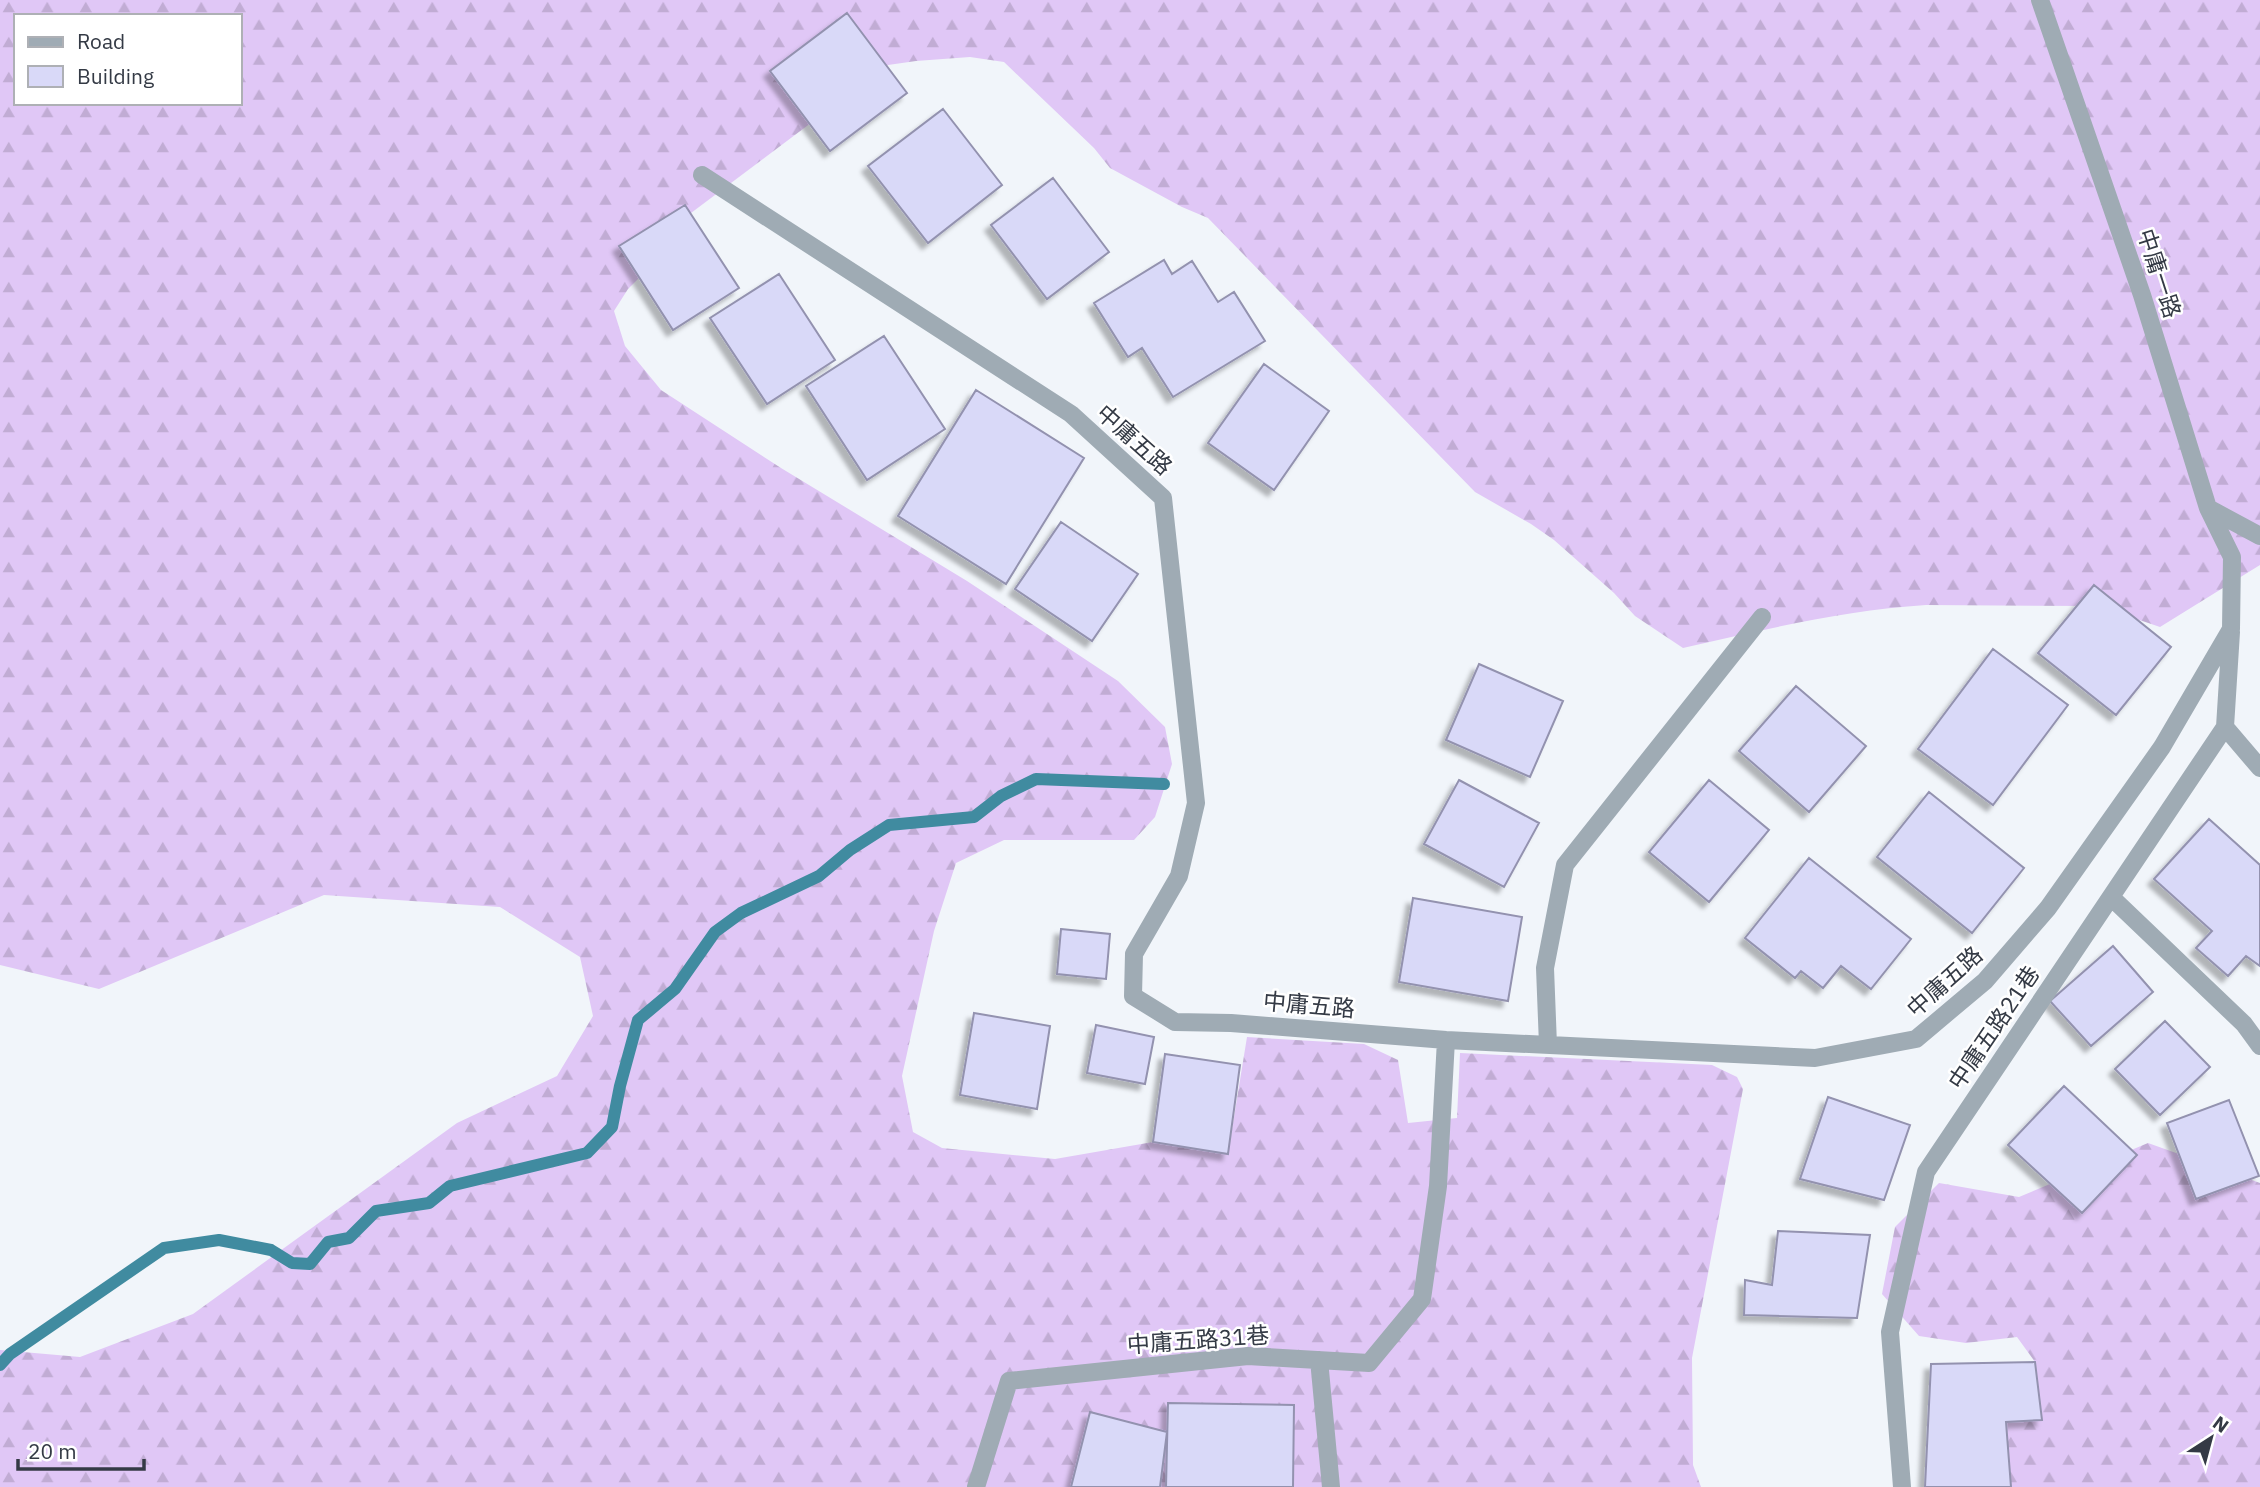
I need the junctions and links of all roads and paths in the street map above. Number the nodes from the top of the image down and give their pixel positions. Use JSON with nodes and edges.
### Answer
{"nodes":[{"id":1,"x":2040,"y":0,"type":"edge"},
{"id":2,"x":702,"y":175,"type":"dead end"},
{"id":3,"x":2208,"y":508,"type":"junction"},
{"id":4,"x":2260,"y":536,"type":"edge"},
{"id":5,"x":1762,"y":617,"type":"dead end"},
{"id":6,"x":2231,"y":629,"type":"junction"},
{"id":7,"x":2225,"y":727,"type":"junction"},
{"id":8,"x":2260,"y":768,"type":"edge"},
{"id":9,"x":2111,"y":897,"type":"junction"},
{"id":10,"x":1446,"y":1040,"type":"junction"},
{"id":11,"x":1548,"y":1045,"type":"junction"},
{"id":12,"x":2260,"y":1046,"type":"edge"},
{"id":13,"x":1319,"y":1360,"type":"junction"},
{"id":14,"x":976,"y":1487,"type":"edge"},
{"id":15,"x":1331,"y":1487,"type":"edge"},
{"id":16,"x":1902,"y":1487,"type":"edge"}],
"edges":[{"from":1,"to":3,"type":"street","name":"中庸一路"},
{"from":2,"to":10,"type":"street","name":"中庸五路"},
{"from":3,"to":4,"type":"street"},
{"from":3,"to":6,"type":"street","name":"中庸五路"},
{"from":5,"to":11,"type":"street"},
{"from":6,"to":7,"type":"street"},
{"from":6,"to":11,"type":"street","name":"中庸五路"},
{"from":7,"to":8,"type":"street"},
{"from":7,"to":9,"type":"street","name":"中庸五路21巷"},
{"from":9,"to":12,"type":"street"},
{"from":9,"to":16,"type":"street","name":"中庸五路21巷"},
{"from":10,"to":11,"type":"street","name":"中庸五路"},
{"from":10,"to":13,"type":"street","name":"中庸五路31巷"},
{"from":13,"to":14,"type":"street","name":"中庸五路31巷"},
{"from":13,"to":15,"type":"street"}]}
